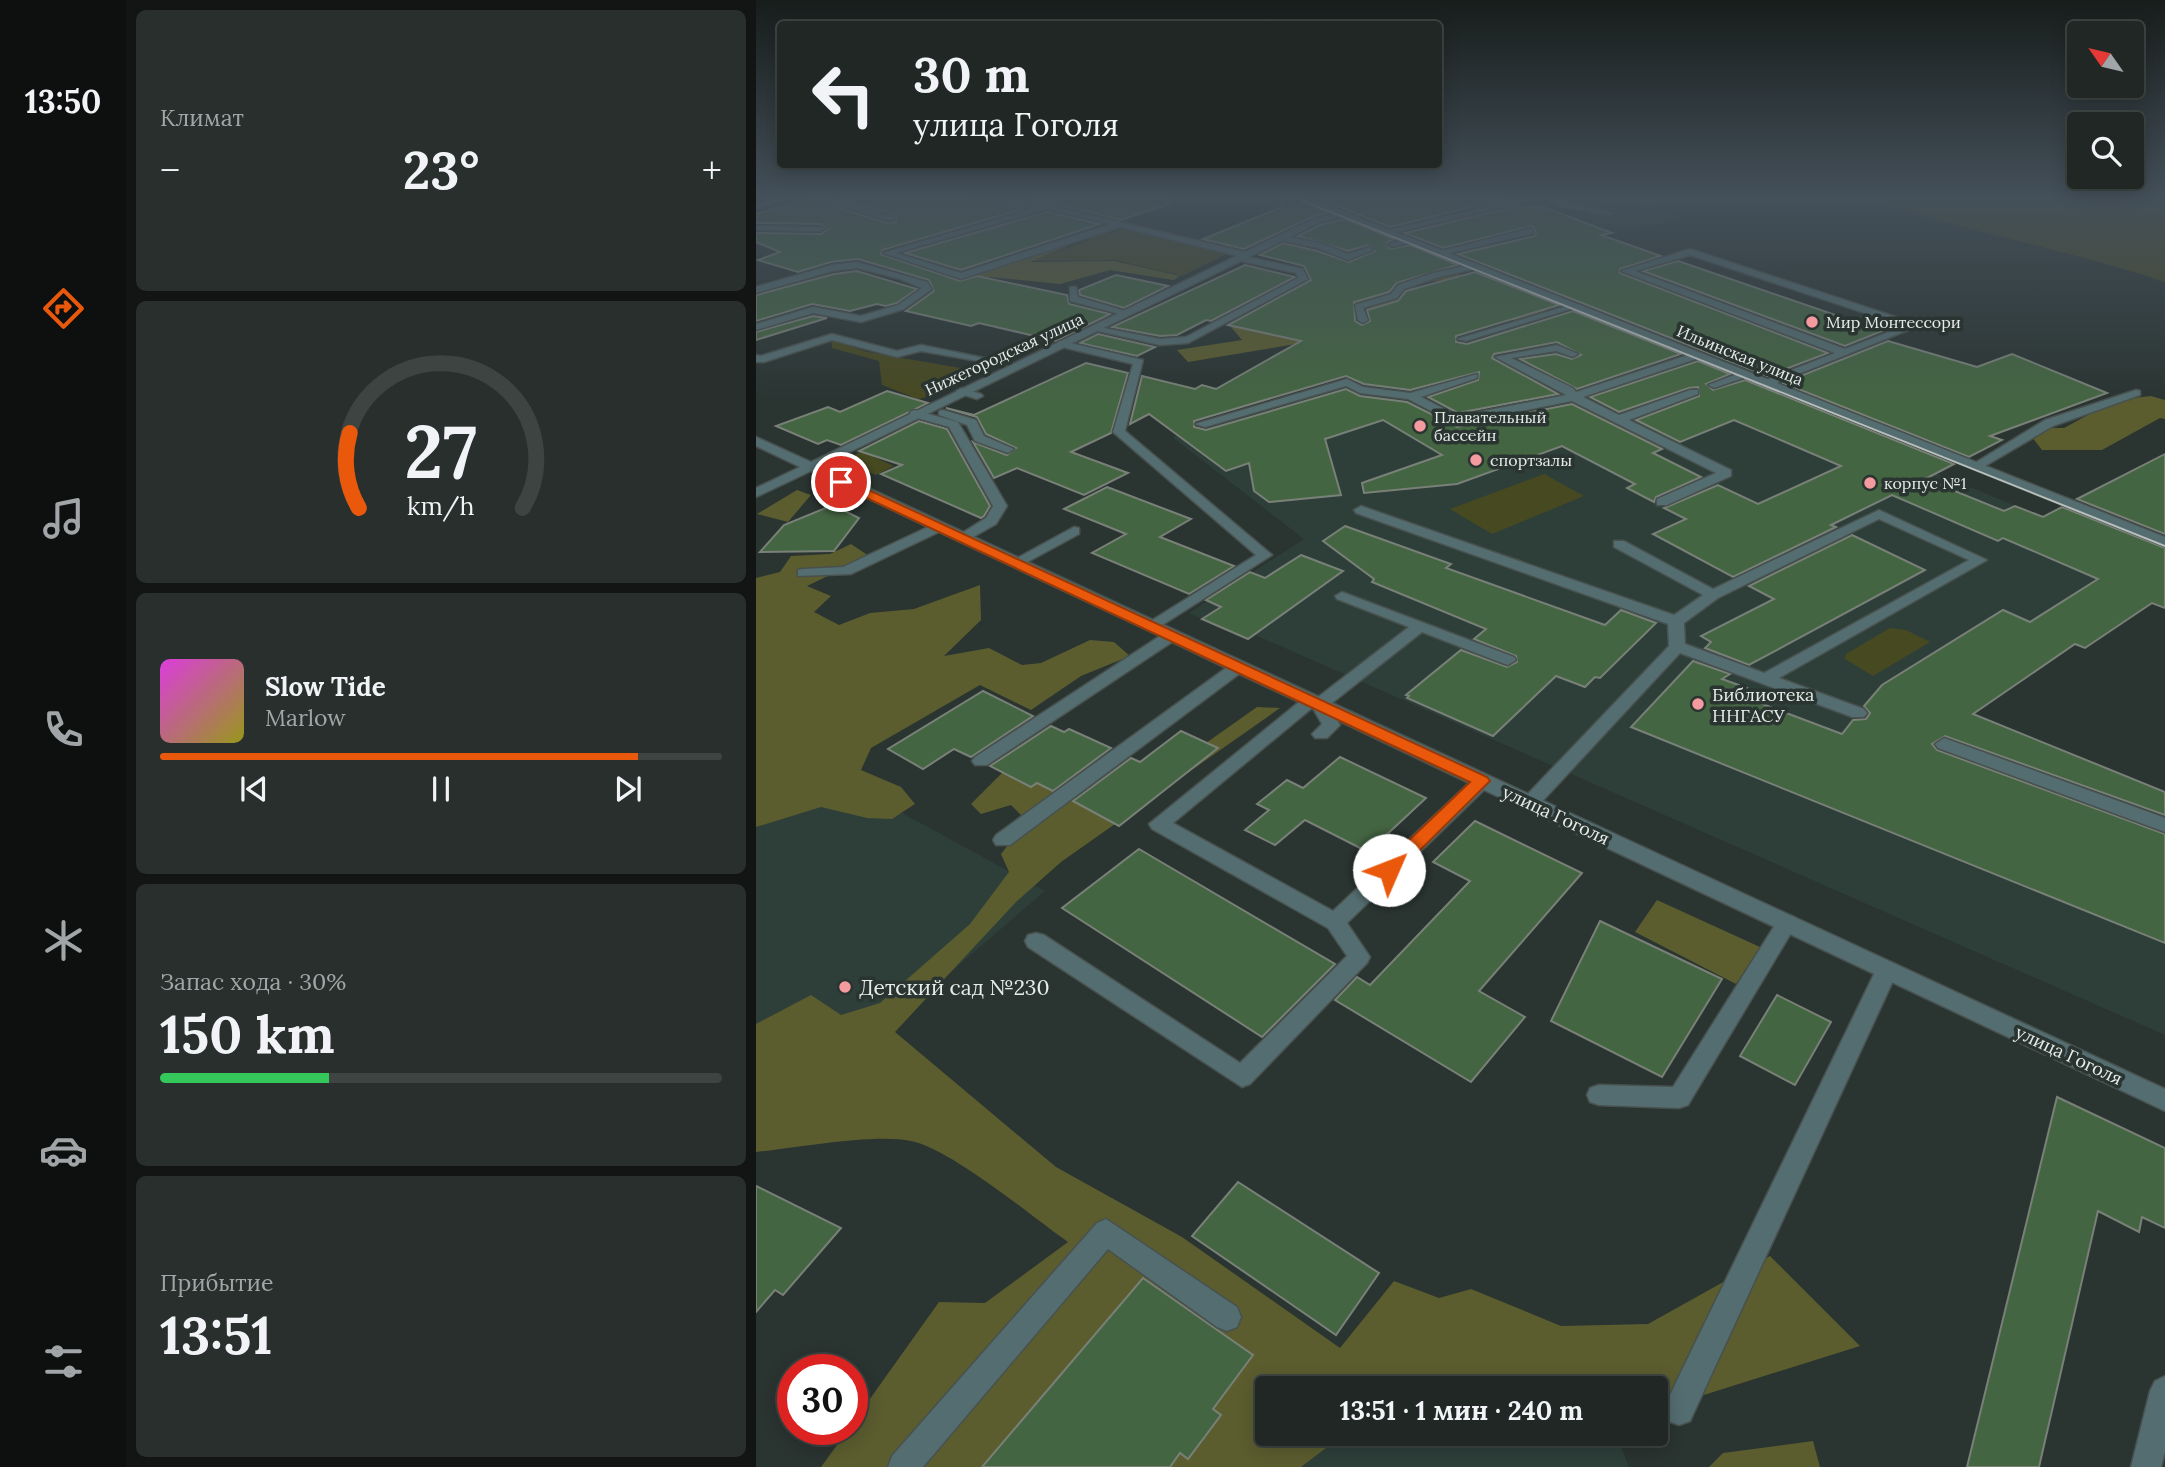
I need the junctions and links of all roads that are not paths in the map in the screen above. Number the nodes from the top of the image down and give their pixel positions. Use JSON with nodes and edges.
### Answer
{"nodes":[{"id":1,"x":845,"y":266,"type":"edge"},
{"id":2,"x":863,"y":266,"type":"edge"},
{"id":3,"x":930,"y":266,"type":"edge"},
{"id":4,"x":991,"y":266,"type":"edge"},
{"id":5,"x":1221,"y":266,"type":"edge"},
{"id":6,"x":1282,"y":266,"type":"edge"},
{"id":7,"x":1475,"y":266,"type":"edge"},
{"id":8,"x":1478,"y":266,"type":"edge"},
{"id":9,"x":1641,"y":266,"type":"edge"},
{"id":10,"x":1734,"y":266,"type":"edge"},
{"id":11,"x":1073,"y":289,"type":"dead end"},
{"id":12,"x":756,"y":290,"type":"edge"},
{"id":13,"x":1576,"y":306,"type":"junction"},
{"id":14,"x":1127,"y":313,"type":"junction"},
{"id":15,"x":1363,"y":320,"type":"dead end"},
{"id":16,"x":756,"y":327,"type":"edge"},
{"id":17,"x":1094,"y":329,"type":"junction"},
{"id":18,"x":1462,"y":339,"type":"dead end"},
{"id":19,"x":1062,"y":344,"type":"junction"},
{"id":20,"x":1843,"y":352,"type":"junction"},
{"id":21,"x":1573,"y":355,"type":"dead end"},
{"id":22,"x":1698,"y":355,"type":"junction"},
{"id":23,"x":756,"y":358,"type":"edge"},
{"id":24,"x":984,"y":359,"type":"dead end"},
{"id":25,"x":1745,"y":374,"type":"junction"},
{"id":26,"x":1473,"y":376,"type":"dead end"},
{"id":27,"x":1767,"y":383,"type":"junction"},
{"id":28,"x":1714,"y":385,"type":"dead end"},
{"id":29,"x":962,"y":391,"type":"junction"},
{"id":30,"x":1694,"y":392,"type":"dead end"},
{"id":31,"x":2136,"y":393,"type":"dead end"},
{"id":32,"x":977,"y":396,"type":"dead end"},
{"id":33,"x":1411,"y":396,"type":"junction"},
{"id":34,"x":1573,"y":397,"type":"junction"},
{"id":35,"x":927,"y":408,"type":"junction"},
{"id":36,"x":914,"y":414,"type":"junction"},
{"id":37,"x":1618,"y":420,"type":"junction"},
{"id":38,"x":1201,"y":424,"type":"dead end"},
{"id":39,"x":756,"y":441,"type":"edge"},
{"id":40,"x":1008,"y":449,"type":"dead end"},
{"id":41,"x":1976,"y":466,"type":"junction"},
{"id":42,"x":810,"y":467,"type":"junction"},
{"id":43,"x":756,"y":493,"type":"edge"},
{"id":44,"x":1662,"y":502,"type":"dead end"},
{"id":45,"x":1361,"y":510,"type":"dead end"},
{"id":46,"x":939,"y":527,"type":"junction"},
{"id":47,"x":1074,"y":531,"type":"dead end"},
{"id":48,"x":961,"y":538,"type":"junction"},
{"id":49,"x":2165,"y":542,"type":"edge"},
{"id":50,"x":1619,"y":544,"type":"dead end"},
{"id":51,"x":1015,"y":563,"type":"junction"},
{"id":52,"x":803,"y":573,"type":"dead end"},
{"id":53,"x":1342,"y":596,"type":"dead end"},
{"id":54,"x":1713,"y":596,"type":"junction"},
{"id":55,"x":1676,"y":621,"type":"junction"},
{"id":56,"x":1151,"y":626,"type":"junction"},
{"id":57,"x":1420,"y":626,"type":"junction"},
{"id":58,"x":1171,"y":636,"type":"junction"},
{"id":59,"x":1677,"y":647,"type":"junction"},
{"id":60,"x":1508,"y":660,"type":"dead end"},
{"id":61,"x":1237,"y":667,"type":"junction"},
{"id":62,"x":1766,"y":679,"type":"junction"},
{"id":63,"x":1315,"y":703,"type":"junction"},
{"id":64,"x":1858,"y":713,"type":"dead end"},
{"id":65,"x":1321,"y":734,"type":"dead end"},
{"id":66,"x":1944,"y":744,"type":"dead end"},
{"id":67,"x":981,"y":761,"type":"dead end"},
{"id":68,"x":1482,"y":781,"type":"junction"},
{"id":69,"x":1530,"y":803,"type":"junction"},
{"id":70,"x":2165,"y":825,"type":"edge"},
{"id":71,"x":1003,"y":839,"type":"dead end"},
{"id":72,"x":1335,"y":922,"type":"junction"},
{"id":73,"x":1787,"y":923,"type":"junction"},
{"id":74,"x":1036,"y":941,"type":"dead end"},
{"id":75,"x":1887,"y":970,"type":"junction"},
{"id":76,"x":1599,"y":1095,"type":"dead end"},
{"id":77,"x":2165,"y":1100,"type":"edge"},
{"id":78,"x":1227,"y":1317,"type":"dead end"},
{"id":79,"x":2165,"y":1391,"type":"edge"},
{"id":80,"x":1679,"y":1410,"type":"dead end"},
{"id":81,"x":903,"y":1467,"type":"edge"},
{"id":82,"x":2146,"y":1467,"type":"edge"}],
"edges":[{"from":1,"to":12,"type":"street"},
{"from":2,"to":16,"type":"street"},
{"from":3,"to":4,"type":"street"},
{"from":5,"to":14,"type":"street","name":"Нижегородская улица"},
{"from":6,"to":17,"type":"street"},
{"from":7,"to":15,"type":"street"},
{"from":8,"to":13,"type":"street","name":"Ильинская улица"},
{"from":9,"to":20,"type":"street"},
{"from":10,"to":20,"type":"street"},
{"from":11,"to":14,"type":"street"},
{"from":13,"to":18,"type":"street"},
{"from":13,"to":22,"type":"street","name":"Ильинская улица"},
{"from":14,"to":17,"type":"street","name":"Нижегородская улица"},
{"from":17,"to":19,"type":"street","name":"Нижегородская улица"},
{"from":19,"to":29,"type":"street","name":"Нижегородская улица"},
{"from":19,"to":56,"type":"street"},
{"from":20,"to":27,"type":"street"},
{"from":21,"to":34,"type":"street"},
{"from":22,"to":25,"type":"street","name":"Ильинская улица"},
{"from":22,"to":34,"type":"street"},
{"from":23,"to":24,"type":"street"},
{"from":25,"to":27,"type":"street","name":"Ильинская улица"},
{"from":25,"to":28,"type":"street"},
{"from":26,"to":33,"type":"street"},
{"from":27,"to":41,"type":"street","name":"Ильинская улица"},
{"from":29,"to":32,"type":"street"},
{"from":29,"to":35,"type":"street","name":"Нижегородская улица"},
{"from":30,"to":37,"type":"street"},
{"from":31,"to":41,"type":"street"},
{"from":33,"to":34,"type":"street"},
{"from":33,"to":38,"type":"street"},
{"from":34,"to":37,"type":"street"},
{"from":35,"to":36,"type":"street","name":"Нижегородская улица"},
{"from":35,"to":40,"type":"street"},
{"from":36,"to":42,"type":"street","name":"Нижегородская улица"},
{"from":36,"to":48,"type":"street"},
{"from":37,"to":44,"type":"street"},
{"from":39,"to":42,"type":"street","name":"улица Гоголя"},
{"from":41,"to":49,"type":"street","name":"Ильинская улица"},
{"from":42,"to":43,"type":"street","name":"Нижегородская улица"},
{"from":42,"to":46,"type":"street","name":"улица Гоголя"},
{"from":45,"to":55,"type":"street"},
{"from":46,"to":48,"type":"street","name":"улица Гоголя"},
{"from":46,"to":52,"type":"street"},
{"from":47,"to":51,"type":"street"},
{"from":48,"to":51,"type":"street","name":"улица Гоголя"},
{"from":50,"to":54,"type":"street"},
{"from":51,"to":56,"type":"street","name":"улица Гоголя"},
{"from":53,"to":57,"type":"street"},
{"from":54,"to":55,"type":"street"},
{"from":54,"to":62,"type":"street"},
{"from":55,"to":59,"type":"street"},
{"from":56,"to":58,"type":"street","name":"улица Гоголя"},
{"from":57,"to":60,"type":"street"},
{"from":57,"to":63,"type":"street"},
{"from":58,"to":61,"type":"street","name":"улица Гоголя"},
{"from":58,"to":67,"type":"street"},
{"from":59,"to":62,"type":"street"},
{"from":59,"to":69,"type":"street"},
{"from":61,"to":63,"type":"street","name":"улица Гоголя"},
{"from":61,"to":71,"type":"street"},
{"from":62,"to":64,"type":"street"},
{"from":63,"to":65,"type":"street"},
{"from":63,"to":68,"type":"street","name":"улица Гоголя"},
{"from":63,"to":72,"type":"street"},
{"from":66,"to":70,"type":"street"},
{"from":68,"to":69,"type":"street","name":"улица Гоголя"},
{"from":68,"to":72,"type":"street"},
{"from":69,"to":73,"type":"street","name":"улица Гоголя"},
{"from":72,"to":74,"type":"street"},
{"from":73,"to":75,"type":"street","name":"улица Гоголя"},
{"from":73,"to":76,"type":"street"},
{"from":75,"to":77,"type":"street","name":"улица Гоголя"},
{"from":75,"to":80,"type":"street"},
{"from":78,"to":81,"type":"street"},
{"from":79,"to":82,"type":"street"}]}
